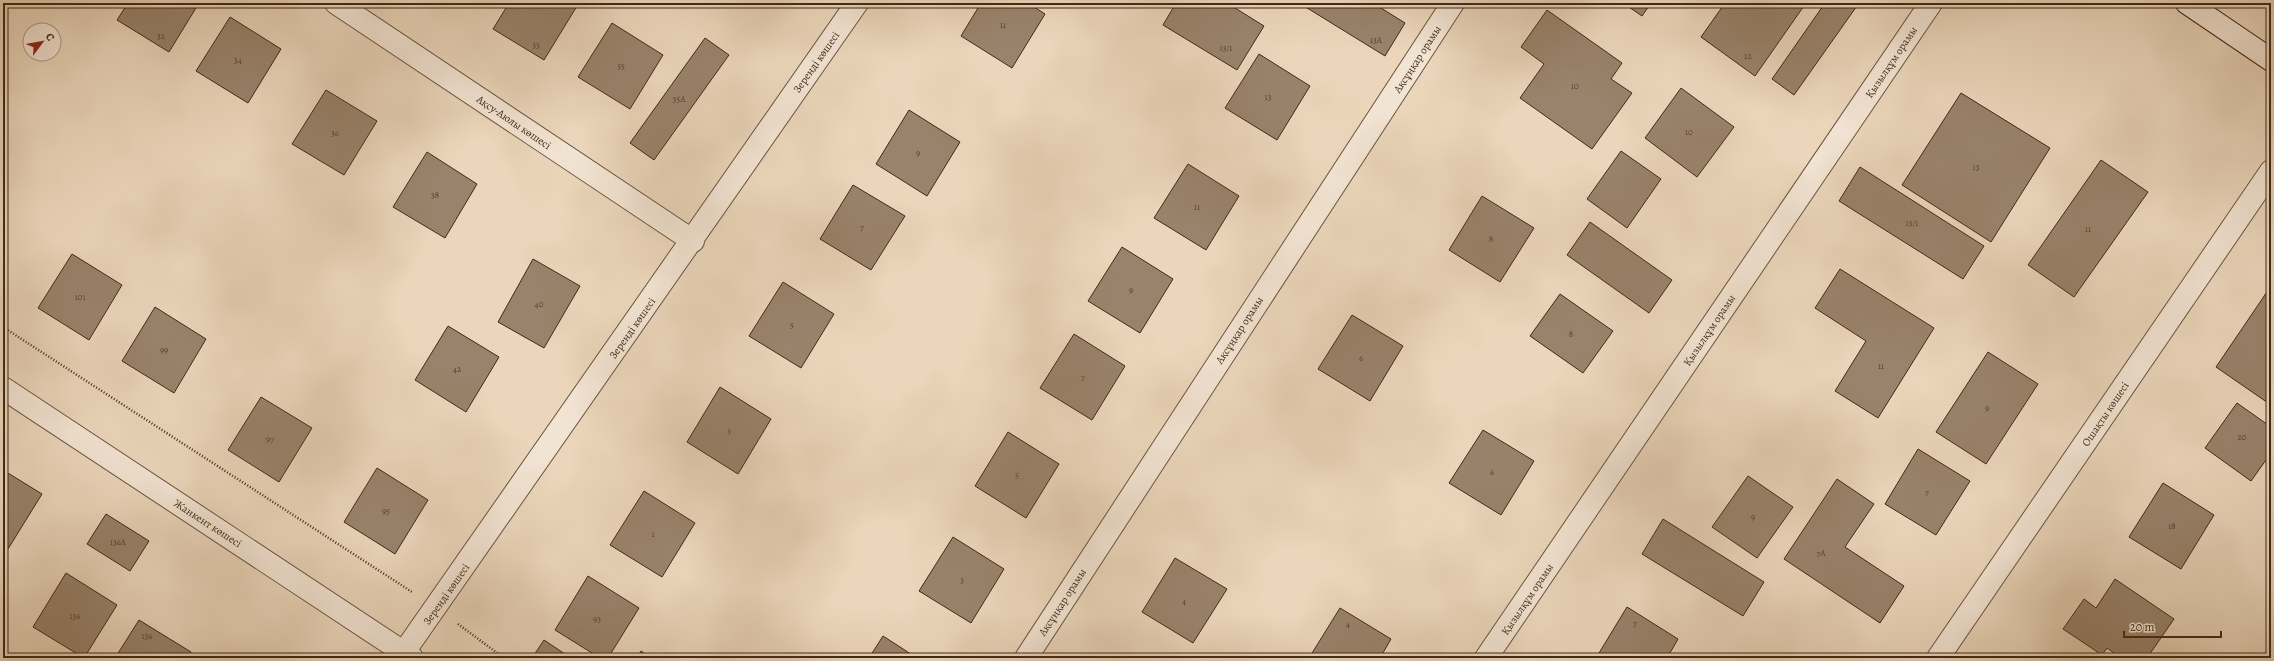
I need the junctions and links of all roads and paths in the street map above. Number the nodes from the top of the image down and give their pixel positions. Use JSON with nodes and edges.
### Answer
{"nodes":[{"id":1,"x":336,"y":3,"type":"edge"},
{"id":2,"x":857,"y":3,"type":"edge"},
{"id":3,"x":1453,"y":3,"type":"edge"},
{"id":4,"x":1931,"y":3,"type":"edge"},
{"id":5,"x":2187,"y":3,"type":"edge"},
{"id":6,"x":2271,"y":60,"type":"edge"},
{"id":7,"x":2271,"y":171,"type":"edge"},
{"id":8,"x":692,"y":241,"type":"junction"},
{"id":9,"x":3,"y":327,"type":"edge"},
{"id":10,"x":3,"y":388,"type":"edge"},
{"id":11,"x":437,"y":608,"type":"junction"},
{"id":12,"x":408,"y":655,"type":"edge"},
{"id":13,"x":504,"y":658,"type":"edge"},
{"id":14,"x":1026,"y":658,"type":"edge"},
{"id":15,"x":1486,"y":658,"type":"edge"},
{"id":16,"x":1938,"y":658,"type":"edge"}],
"edges":[{"from":1,"to":8,"type":"street","name":"Ақсу-Аюлы көшесі"},
{"from":2,"to":8,"type":"street","name":"Зеренді көшесі"},
{"from":3,"to":14,"type":"street","name":"Ақсұңқар орамы"},
{"from":4,"to":15,"type":"street","name":"Қызылқұм орамы"},
{"from":5,"to":6,"type":"street"},
{"from":7,"to":16,"type":"street","name":"Ошақты көшесі"},
{"from":8,"to":11,"type":"street","name":"Зеренді көшесі"},
{"from":9,"to":11,"type":"path"},
{"from":10,"to":12,"type":"street","name":"Жанкент көшесі"},
{"from":11,"to":12,"type":"street","name":"Зеренді көшесі"},
{"from":11,"to":13,"type":"path"}]}
